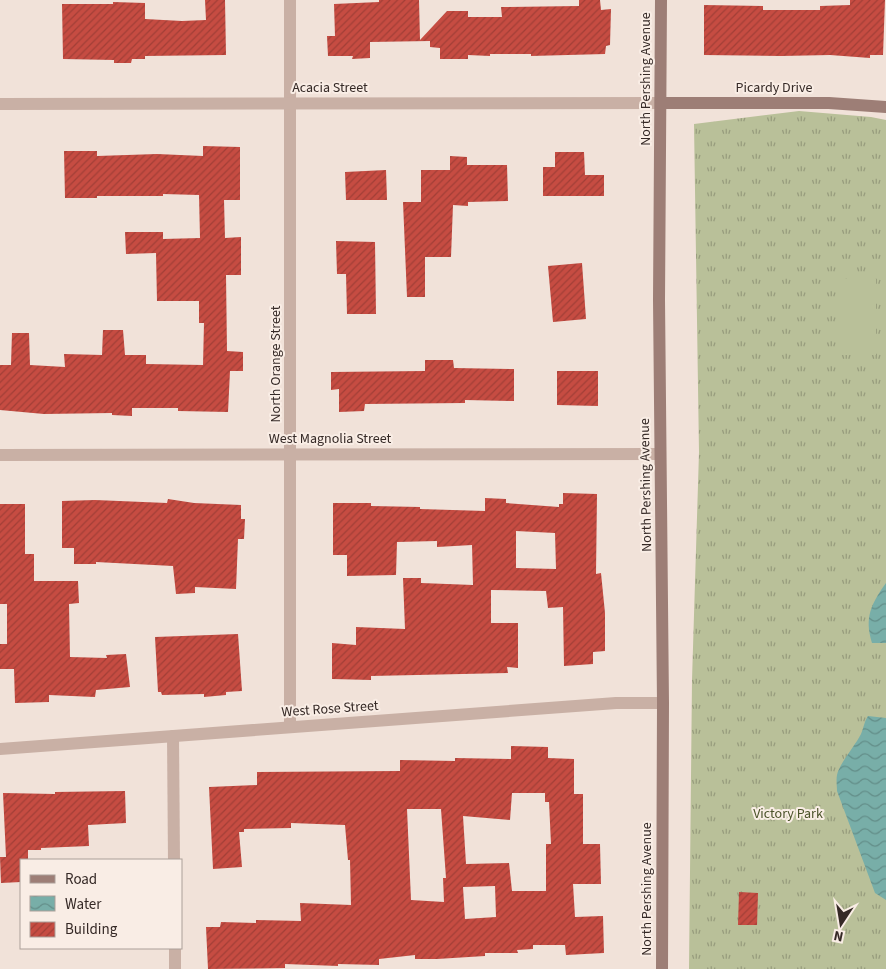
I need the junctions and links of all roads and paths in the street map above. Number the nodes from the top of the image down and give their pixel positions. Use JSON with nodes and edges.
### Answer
{"nodes":[{"id":1,"x":290,"y":0,"type":"edge"},
{"id":2,"x":661,"y":0,"type":"edge"},
{"id":3,"x":291,"y":103,"type":"junction"},
{"id":4,"x":661,"y":103,"type":"junction"},
{"id":5,"x":0,"y":104,"type":"edge"},
{"id":6,"x":886,"y":107,"type":"edge"},
{"id":7,"x":291,"y":454,"type":"junction"},
{"id":8,"x":660,"y":454,"type":"junction"},
{"id":9,"x":0,"y":455,"type":"edge"},
{"id":10,"x":663,"y":703,"type":"junction"},
{"id":11,"x":290,"y":727,"type":"junction"},
{"id":12,"x":173,"y":736,"type":"junction"},
{"id":13,"x":0,"y":749,"type":"edge"},
{"id":14,"x":174,"y":859,"type":"edge"},
{"id":15,"x":175,"y":949,"type":"edge"},
{"id":16,"x":175,"y":969,"type":"edge"},
{"id":17,"x":662,"y":969,"type":"edge"}],
"edges":[{"from":1,"to":3,"type":"street","name":"North Orange Street"},
{"from":2,"to":4,"type":"main road","name":"North Pershing Avenue"},
{"from":3,"to":4,"type":"street","name":"Acacia Street"},
{"from":3,"to":5,"type":"street","name":"Acacia Street"},
{"from":3,"to":7,"type":"street","name":"North Orange Street"},
{"from":4,"to":6,"type":"main road","name":"Picardy Drive"},
{"from":4,"to":8,"type":"main road","name":"North Pershing Avenue"},
{"from":7,"to":8,"type":"street","name":"West Magnolia Street"},
{"from":7,"to":9,"type":"street","name":"West Magnolia Street"},
{"from":7,"to":11,"type":"street","name":"North Orange Street"},
{"from":8,"to":10,"type":"main road","name":"North Pershing Avenue"},
{"from":10,"to":11,"type":"street","name":"West Rose Street"},
{"from":10,"to":17,"type":"main road","name":"North Pershing Avenue"},
{"from":11,"to":12,"type":"street","name":"West Rose Street"},
{"from":12,"to":13,"type":"street","name":"West Rose Street"},
{"from":12,"to":14,"type":"street"},
{"from":15,"to":16,"type":"street"}]}
